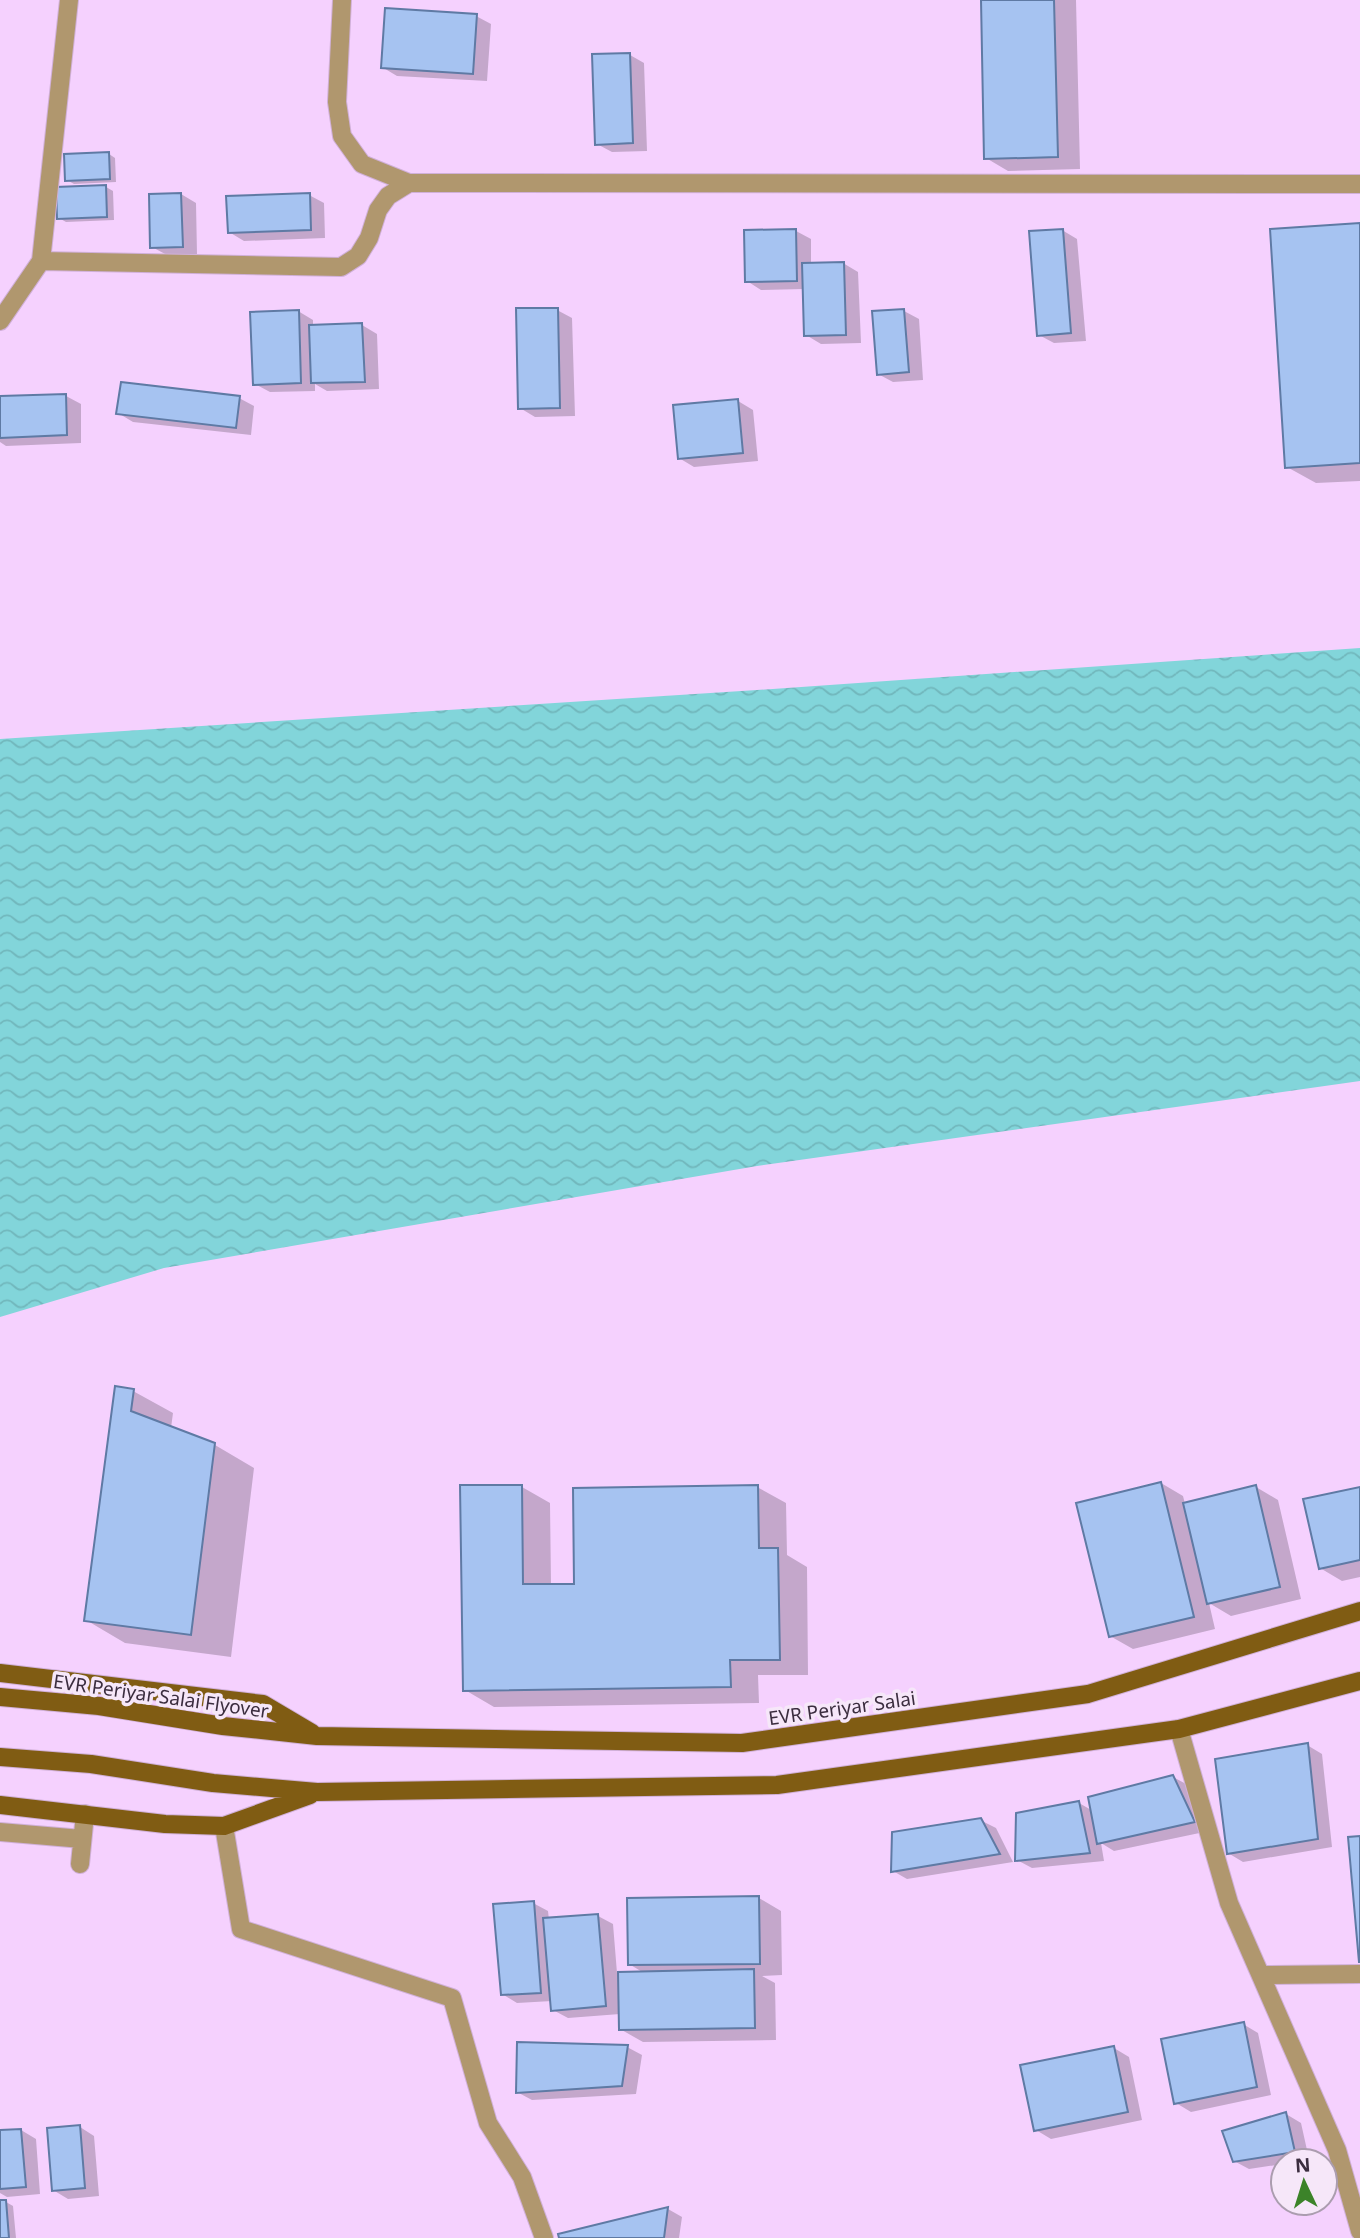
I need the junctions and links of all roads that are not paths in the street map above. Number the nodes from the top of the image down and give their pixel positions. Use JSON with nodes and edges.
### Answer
{"nodes":[{"id":1,"x":69,"y":0,"type":"edge"},
{"id":2,"x":342,"y":0,"type":"edge"},
{"id":3,"x":408,"y":183,"type":"junction"},
{"id":4,"x":1360,"y":184,"type":"edge"},
{"id":5,"x":41,"y":261,"type":"junction"},
{"id":6,"x":0,"y":321,"type":"edge"},
{"id":7,"x":1360,"y":1611,"type":"edge"},
{"id":8,"x":0,"y":1673,"type":"edge"},
{"id":9,"x":1360,"y":1681,"type":"edge"},
{"id":10,"x":0,"y":1697,"type":"edge"},
{"id":11,"x":1179,"y":1729,"type":"junction"},
{"id":12,"x":317,"y":1737,"type":"junction"},
{"id":13,"x":0,"y":1756,"type":"edge"},
{"id":14,"x":317,"y":1792,"type":"junction"},
{"id":15,"x":0,"y":1805,"type":"edge"},
{"id":16,"x":85,"y":1814,"type":"junction"},
{"id":17,"x":224,"y":1826,"type":"junction"},
{"id":18,"x":0,"y":1832,"type":"edge"},
{"id":19,"x":82,"y":1839,"type":"junction"},
{"id":20,"x":80,"y":1864,"type":"dead end"},
{"id":21,"x":1360,"y":1974,"type":"edge"},
{"id":22,"x":1261,"y":1975,"type":"junction"},
{"id":23,"x":1360,"y":2231,"type":"edge"},
{"id":24,"x":544,"y":2238,"type":"edge"}],
"edges":[{"from":1,"to":5,"type":"street"},
{"from":2,"to":3,"type":"street"},
{"from":3,"to":4,"type":"street"},
{"from":3,"to":5,"type":"street"},
{"from":5,"to":6,"type":"street"},
{"from":7,"to":12,"type":"main road","name":"EVR Periyar Salai"},
{"from":8,"to":12,"type":"main road"},
{"from":9,"to":11,"type":"main road"},
{"from":10,"to":12,"type":"main road","name":"EVR Periyar Salai Flyover"},
{"from":11,"to":14,"type":"main road"},
{"from":11,"to":22,"type":"street"},
{"from":13,"to":14,"type":"main road"},
{"from":14,"to":17,"type":"main road"},
{"from":15,"to":16,"type":"main road"},
{"from":16,"to":17,"type":"main road"},
{"from":16,"to":19,"type":"street"},
{"from":17,"to":24,"type":"street"},
{"from":18,"to":19,"type":"street"},
{"from":19,"to":20,"type":"street"},
{"from":21,"to":22,"type":"street"},
{"from":22,"to":23,"type":"street"}]}
